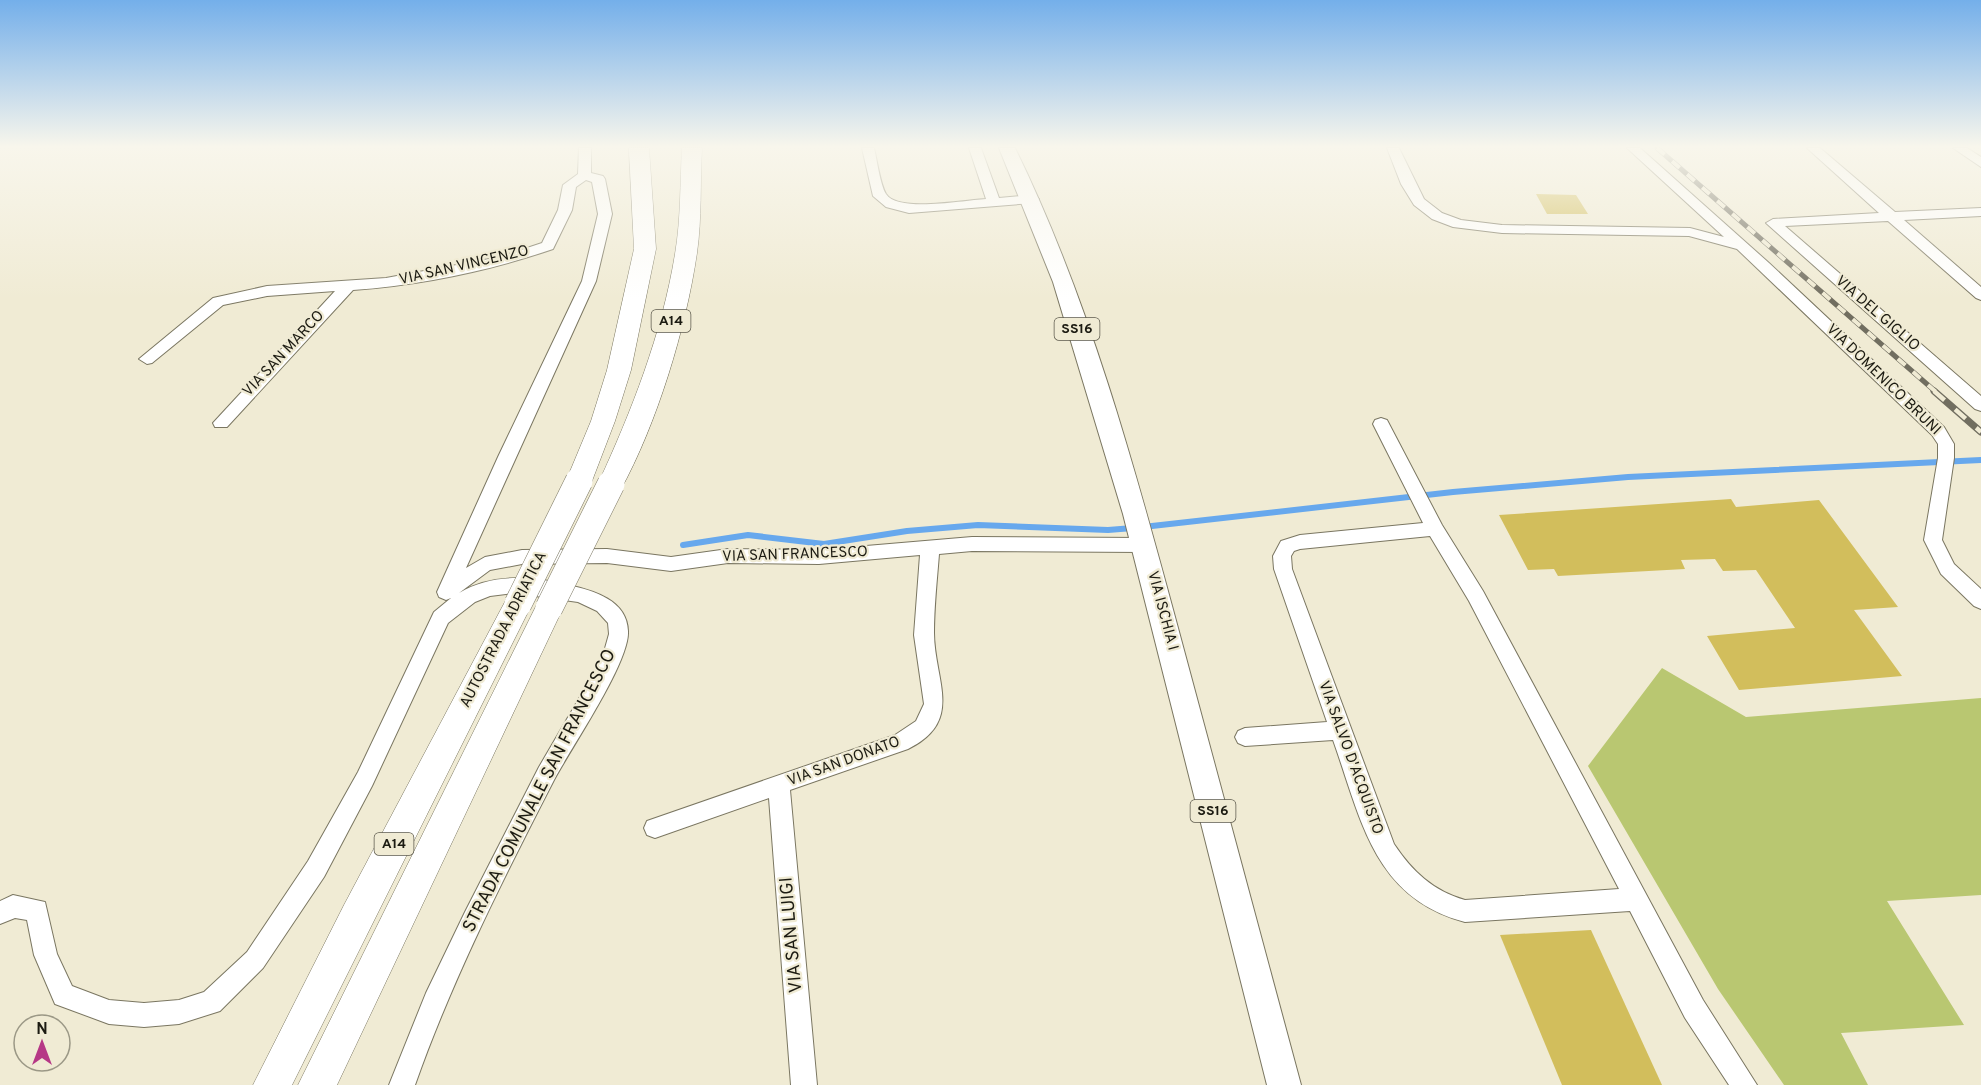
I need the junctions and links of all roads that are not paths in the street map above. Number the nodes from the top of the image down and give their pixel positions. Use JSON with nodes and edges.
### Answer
{"nodes":[{"id":1,"x":567,"y":199,"type":"edge"},
{"id":2,"x":602,"y":199,"type":"edge"},
{"id":3,"x":642,"y":199,"type":"edge"},
{"id":4,"x":689,"y":199,"type":"edge"},
{"id":5,"x":884,"y":199,"type":"edge"},
{"id":6,"x":993,"y":199,"type":"edge"},
{"id":7,"x":1032,"y":199,"type":"joint"},
{"id":8,"x":1417,"y":199,"type":"edge"},
{"id":9,"x":1688,"y":199,"type":"edge"},
{"id":10,"x":1872,"y":199,"type":"edge"},
{"id":11,"x":994,"y":202,"type":"junction"},
{"id":12,"x":1981,"y":212,"type":"edge"},
{"id":13,"x":1892,"y":216,"type":"junction"},
{"id":14,"x":1741,"y":247,"type":"junction"},
{"id":15,"x":348,"y":286,"type":"junction"},
{"id":16,"x":1981,"y":295,"type":"edge"},
{"id":17,"x":147,"y":359,"type":"dead end"},
{"id":18,"x":1981,"y":405,"type":"edge"},
{"id":19,"x":220,"y":423,"type":"dead end"},
{"id":20,"x":1381,"y":424,"type":"dead end"},
{"id":21,"x":1435,"y":529,"type":"junction"},
{"id":22,"x":1141,"y":532,"type":"junction"},
{"id":23,"x":930,"y":547,"type":"junction"},
{"id":24,"x":446,"y":592,"type":"junction"},
{"id":25,"x":1981,"y":601,"type":"edge"},
{"id":26,"x":534,"y":606,"type":"junction"},
{"id":27,"x":441,"y":618,"type":"junction"},
{"id":28,"x":1340,"y":730,"type":"junction"},
{"id":29,"x":1245,"y":736,"type":"dead end"},
{"id":30,"x":779,"y":785,"type":"junction"},
{"id":31,"x":655,"y":828,"type":"dead end"},
{"id":32,"x":1636,"y":899,"type":"junction"},
{"id":33,"x":0,"y":913,"type":"edge"},
{"id":34,"x":272,"y":1085,"type":"edge"},
{"id":35,"x":317,"y":1085,"type":"edge"},
{"id":36,"x":402,"y":1085,"type":"edge"},
{"id":37,"x":804,"y":1085,"type":"edge"},
{"id":38,"x":1284,"y":1085,"type":"edge"},
{"id":39,"x":1744,"y":1085,"type":"edge"}],
"edges":[{"from":1,"to":15,"type":"street","name":"VIA SAN VINCENZO"},
{"from":2,"to":24,"type":"street"},
{"from":3,"to":26,"type":"highway","name":"AUTOSTRADA ADRIATICA","number":"A14","bridge":true},
{"from":4,"to":26,"type":"highway","name":"AUTOSTRADA ADRIATICA","number":"A14","bridge":true},
{"from":5,"to":11,"type":"street"},
{"from":6,"to":11,"type":"street"},
{"from":7,"to":11,"type":"street"},
{"from":7,"to":22,"type":"main road","name":"VIA ISCHIA I","number":"SS16"},
{"from":8,"to":14,"type":"street"},
{"from":9,"to":14,"type":"street","name":"VIA DOMENICO BRUNI"},
{"from":10,"to":13,"type":"street"},
{"from":12,"to":13,"type":"street"},
{"from":13,"to":16,"type":"street"},
{"from":13,"to":18,"type":"street","name":"VIA DEL GIGLIO"},
{"from":14,"to":25,"type":"street","name":"VIA DOMENICO BRUNI"},
{"from":15,"to":17,"type":"street","name":"VIA SAN VINCENZO"},
{"from":15,"to":19,"type":"street","name":"VIA SAN MARCO"},
{"from":20,"to":21,"type":"street"},
{"from":21,"to":28,"type":"street","name":"VIA SALVO D'ACQUISTO"},
{"from":21,"to":32,"type":"street"},
{"from":22,"to":23,"type":"street","name":"VIA SAN FRANCESCO"},
{"from":22,"to":38,"type":"main road","name":"VIA ISCHIA I","number":"SS16"},
{"from":23,"to":24,"type":"street","name":"VIA SAN FRANCESCO"},
{"from":23,"to":30,"type":"street","name":"VIA SAN DONATO"},
{"from":24,"to":27,"type":"street"},
{"from":26,"to":34,"type":"highway","name":"AUTOSTRADA ADRIATICA","number":"A14"},
{"from":26,"to":35,"type":"highway","name":"AUTOSTRADA ADRIATICA","number":"A14"},
{"from":27,"to":33,"type":"street","name":"STRADA COMUNALE SAN FRANCESCO"},
{"from":27,"to":36,"type":"street","name":"STRADA COMUNALE SAN FRANCESCO"},
{"from":28,"to":29,"type":"street"},
{"from":28,"to":32,"type":"street","name":"VIA SALVO D'ACQUISTO"},
{"from":30,"to":31,"type":"street","name":"VIA SAN DONATO"},
{"from":30,"to":37,"type":"street","name":"VIA SAN LUIGI"},
{"from":32,"to":39,"type":"street"}]}
